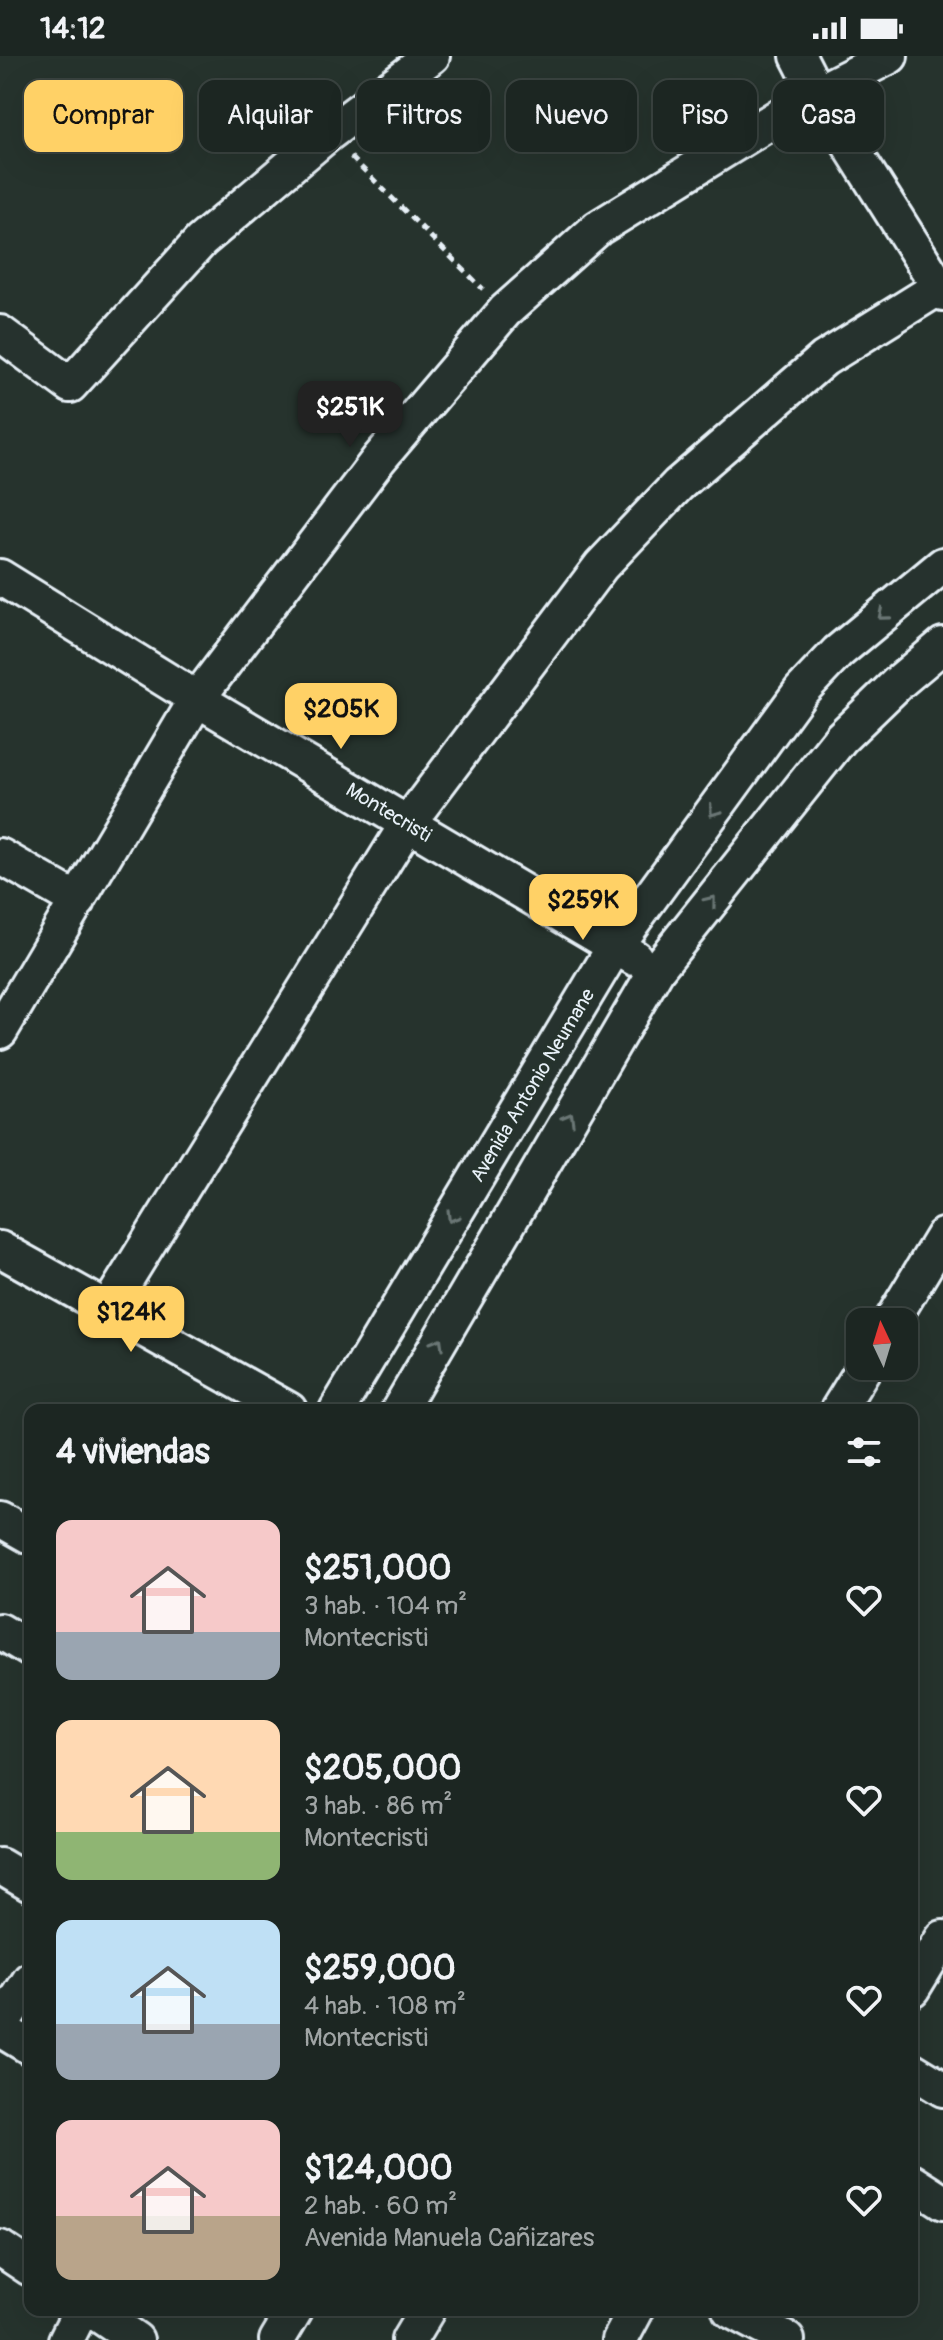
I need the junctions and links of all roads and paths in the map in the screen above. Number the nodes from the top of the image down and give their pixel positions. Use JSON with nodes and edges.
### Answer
{"nodes":[{"id":1,"x":432,"y":56,"type":"edge"},
{"id":2,"x":798,"y":56,"type":"edge"},
{"id":3,"x":890,"y":56,"type":"edge"},
{"id":4,"x":810,"y":80,"type":"edge"},
{"id":5,"x":843,"y":80,"type":"edge"},
{"id":6,"x":773,"y":120,"type":"edge"},
{"id":7,"x":341,"y":124,"type":"edge"},
{"id":8,"x":341,"y":147,"type":"edge"},
{"id":9,"x":307,"y":152,"type":"edge"},
{"id":10,"x":855,"y":152,"type":"edge"},
{"id":11,"x":942,"y":288,"type":"edge"},
{"id":12,"x":505,"y":311,"type":"junction"},
{"id":13,"x":0,"y":333,"type":"edge"},
{"id":14,"x":943,"y":565,"type":"edge"},
{"id":15,"x":0,"y":577,"type":"edge"},
{"id":16,"x":943,"y":645,"type":"edge"},
{"id":17,"x":197,"y":699,"type":"junction"},
{"id":18,"x":408,"y":823,"type":"junction"},
{"id":19,"x":0,"y":856,"type":"edge"},
{"id":20,"x":78,"y":901,"type":"junction"},
{"id":21,"x":615,"y":946,"type":"junction"},
{"id":22,"x":657,"y":969,"type":"junction"},
{"id":23,"x":0,"y":1031,"type":"edge"},
{"id":24,"x":943,"y":1236,"type":"edge"},
{"id":25,"x":0,"y":1249,"type":"edge"},
{"id":26,"x":108,"y":1308,"type":"junction"},
{"id":27,"x":899,"y":1308,"type":"edge"},
{"id":28,"x":856,"y":1380,"type":"edge"},
{"id":29,"x":278,"y":1404,"type":"edge"},
{"id":30,"x":341,"y":1404,"type":"edge"},
{"id":31,"x":403,"y":1404,"type":"edge"},
{"id":32,"x":842,"y":1404,"type":"edge"},
{"id":33,"x":0,"y":1519,"type":"edge"},
{"id":34,"x":24,"y":1533,"type":"edge"},
{"id":35,"x":0,"y":1631,"type":"edge"},
{"id":36,"x":24,"y":1645,"type":"edge"},
{"id":37,"x":0,"y":1866,"type":"edge"},
{"id":38,"x":24,"y":1880,"type":"edge"},
{"id":39,"x":943,"y":1938,"type":"edge"},
{"id":40,"x":918,"y":1979,"type":"edge"},
{"id":41,"x":24,"y":1989,"type":"edge"},
{"id":42,"x":0,"y":2027,"type":"edge"},
{"id":43,"x":24,"y":2043,"type":"edge"},
{"id":44,"x":918,"y":2074,"type":"edge"},
{"id":45,"x":943,"y":2089,"type":"edge"},
{"id":46,"x":918,"y":2186,"type":"edge"},
{"id":47,"x":943,"y":2202,"type":"edge"},
{"id":48,"x":0,"y":2248,"type":"edge"},
{"id":49,"x":24,"y":2264,"type":"edge"},
{"id":50,"x":78,"y":2316,"type":"edge"},
{"id":51,"x":101,"y":2316,"type":"edge"},
{"id":52,"x":291,"y":2316,"type":"edge"},
{"id":53,"x":423,"y":2316,"type":"edge"},
{"id":54,"x":633,"y":2316,"type":"edge"},
{"id":55,"x":741,"y":2316,"type":"edge"},
{"id":56,"x":66,"y":2340,"type":"edge"},
{"id":57,"x":136,"y":2340,"type":"edge"},
{"id":58,"x":277,"y":2340,"type":"edge"},
{"id":59,"x":409,"y":2340,"type":"edge"},
{"id":60,"x":620,"y":2340,"type":"edge"},
{"id":61,"x":787,"y":2340,"type":"edge"}],
"edges":[{"from":1,"to":7,"type":"street"},
{"from":2,"to":4,"type":"street"},
{"from":3,"to":5,"type":"street"},
{"from":6,"to":12,"type":"street"},
{"from":8,"to":12,"type":"path"},
{"from":9,"to":13,"type":"street"},
{"from":10,"to":11,"type":"street"},
{"from":11,"to":18,"type":"street"},
{"from":12,"to":17,"type":"street"},
{"from":14,"to":21,"type":"street","name":"Avenida Antonio Neumane","one_way":true},
{"from":15,"to":17,"type":"street","name":"Montecristi"},
{"from":22,"to":16,"type":"street","one_way":true},
{"from":17,"to":18,"type":"street","name":"Montecristi"},
{"from":17,"to":20,"type":"street"},
{"from":18,"to":21,"type":"street","name":"Montecristi"},
{"from":18,"to":26,"type":"street"},
{"from":19,"to":20,"type":"street"},
{"from":20,"to":23,"type":"street"},
{"from":21,"to":22,"type":"street","name":"Montecristi"},
{"from":21,"to":30,"type":"street","name":"Avenida Antonio Neumane","one_way":true},
{"from":31,"to":22,"type":"street","one_way":true},
{"from":24,"to":27,"type":"street"},
{"from":25,"to":26,"type":"street"},
{"from":26,"to":29,"type":"street"},
{"from":28,"to":32,"type":"street"},
{"from":33,"to":34,"type":"street"},
{"from":35,"to":36,"type":"street"},
{"from":37,"to":38,"type":"street"},
{"from":39,"to":40,"type":"street"},
{"from":41,"to":42,"type":"street"},
{"from":42,"to":43,"type":"street"},
{"from":44,"to":45,"type":"street"},
{"from":46,"to":47,"type":"street"},
{"from":48,"to":49,"type":"street"},
{"from":50,"to":56,"type":"street"},
{"from":51,"to":57,"type":"street"},
{"from":52,"to":58,"type":"street"},
{"from":53,"to":59,"type":"street"},
{"from":54,"to":60,"type":"street"},
{"from":55,"to":61,"type":"street"}]}
